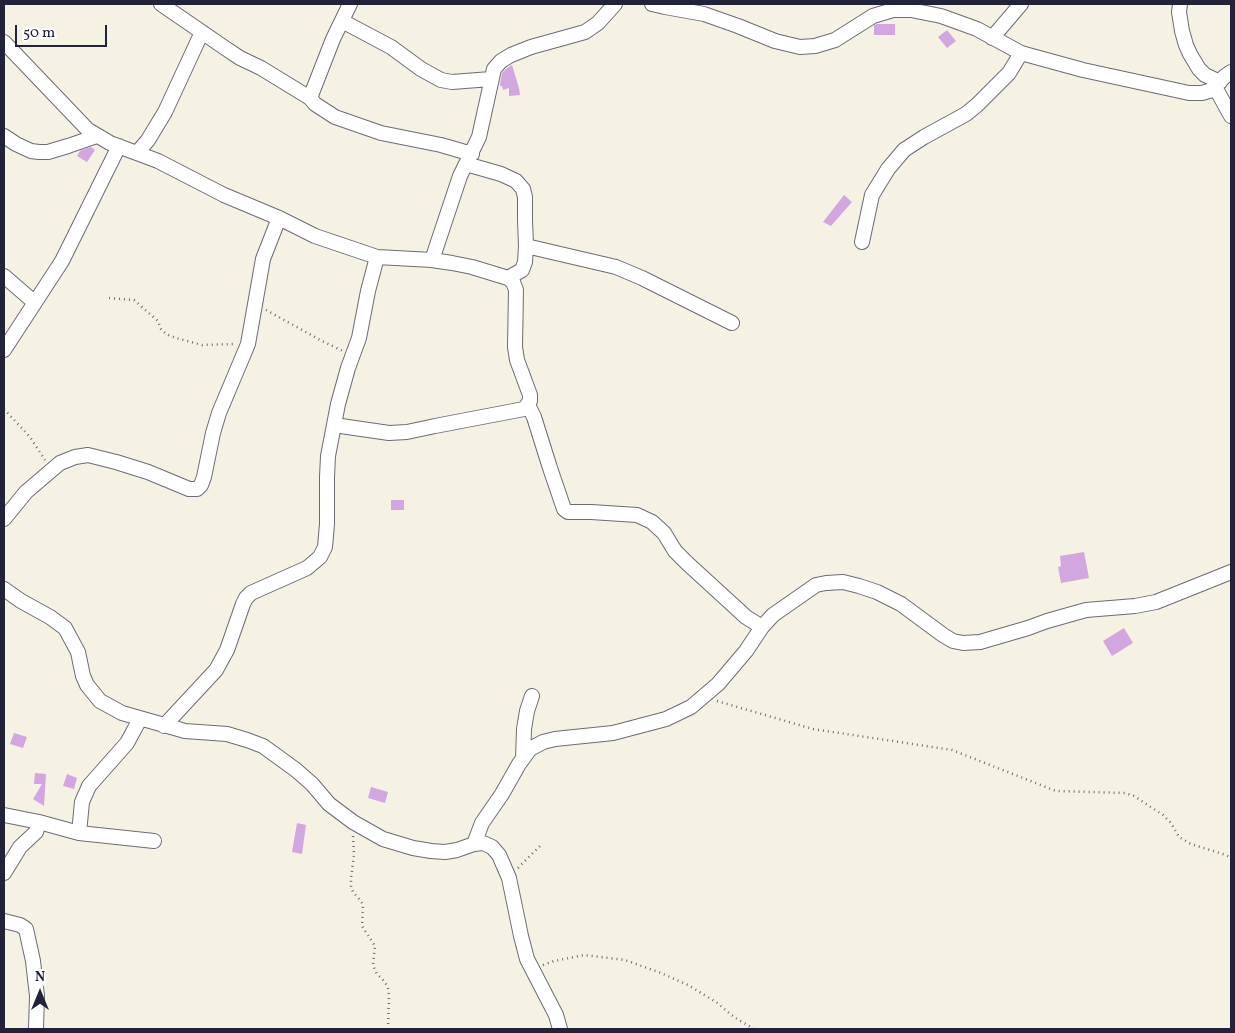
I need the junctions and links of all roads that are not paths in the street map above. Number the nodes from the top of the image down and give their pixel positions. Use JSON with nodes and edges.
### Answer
{"nodes":[{"id":1,"x":350,"y":4,"type":"edge"},
{"id":2,"x":614,"y":4,"type":"edge"},
{"id":3,"x":652,"y":4,"type":"edge"},
{"id":4,"x":1021,"y":4,"type":"edge"},
{"id":5,"x":1180,"y":4,"type":"edge"},
{"id":6,"x":167,"y":5,"type":"edge"},
{"id":7,"x":900,"y":7,"type":"edge"},
{"id":8,"x":342,"y":20,"type":"junction"},
{"id":9,"x":202,"y":32,"type":"junction"},
{"id":10,"x":992,"y":38,"type":"junction"},
{"id":11,"x":4,"y":42,"type":"edge"},
{"id":12,"x":1021,"y":54,"type":"junction"},
{"id":13,"x":1231,"y":72,"type":"edge"},
{"id":14,"x":491,"y":79,"type":"junction"},
{"id":15,"x":1218,"y":84,"type":"junction"},
{"id":16,"x":310,"y":98,"type":"junction"},
{"id":17,"x":1231,"y":116,"type":"edge"},
{"id":18,"x":4,"y":136,"type":"edge"},
{"id":19,"x":98,"y":136,"type":"junction"},
{"id":20,"x":119,"y":146,"type":"junction"},
{"id":21,"x":137,"y":153,"type":"junction"},
{"id":22,"x":469,"y":159,"type":"junction"},
{"id":23,"x":279,"y":218,"type":"junction"},
{"id":24,"x":862,"y":242,"type":"dead end"},
{"id":25,"x":526,"y":246,"type":"junction"},
{"id":26,"x":377,"y":257,"type":"junction"},
{"id":27,"x":432,"y":260,"type":"junction"},
{"id":28,"x":4,"y":276,"type":"edge"},
{"id":29,"x":508,"y":278,"type":"junction"},
{"id":30,"x":34,"y":302,"type":"junction"},
{"id":31,"x":732,"y":323,"type":"dead end"},
{"id":32,"x":4,"y":350,"type":"edge"},
{"id":33,"x":528,"y":405,"type":"junction"},
{"id":34,"x":334,"y":425,"type":"junction"},
{"id":35,"x":4,"y":519,"type":"edge"},
{"id":36,"x":1231,"y":572,"type":"edge"},
{"id":37,"x":4,"y":588,"type":"edge"},
{"id":38,"x":762,"y":627,"type":"junction"},
{"id":39,"x":532,"y":696,"type":"dead end"},
{"id":40,"x":140,"y":719,"type":"junction"},
{"id":41,"x":164,"y":726,"type":"junction"},
{"id":42,"x":523,"y":758,"type":"junction"},
{"id":43,"x":4,"y":815,"type":"edge"},
{"id":44,"x":39,"y":822,"type":"junction"},
{"id":45,"x":79,"y":833,"type":"junction"},
{"id":46,"x":154,"y":841,"type":"dead end"},
{"id":47,"x":474,"y":844,"type":"junction"},
{"id":48,"x":4,"y":873,"type":"edge"},
{"id":49,"x":4,"y":921,"type":"edge"},
{"id":50,"x":36,"y":1029,"type":"edge"},
{"id":51,"x":560,"y":1029,"type":"edge"}],
"edges":[{"from":1,"to":8,"type":"street"},
{"from":2,"to":14,"type":"street"},
{"from":3,"to":7,"type":"street"},
{"from":4,"to":10,"type":"street"},
{"from":5,"to":15,"type":"street"},
{"from":6,"to":9,"type":"street"},
{"from":7,"to":10,"type":"street"},
{"from":8,"to":14,"type":"street"},
{"from":8,"to":16,"type":"street"},
{"from":9,"to":16,"type":"street"},
{"from":9,"to":21,"type":"street"},
{"from":10,"to":12,"type":"street"},
{"from":11,"to":19,"type":"street"},
{"from":12,"to":15,"type":"street"},
{"from":12,"to":24,"type":"street"},
{"from":13,"to":15,"type":"street"},
{"from":14,"to":22,"type":"street"},
{"from":15,"to":17,"type":"street"},
{"from":16,"to":22,"type":"street"},
{"from":18,"to":19,"type":"street"},
{"from":19,"to":20,"type":"street"},
{"from":20,"to":21,"type":"street"},
{"from":20,"to":30,"type":"street"},
{"from":21,"to":23,"type":"street"},
{"from":22,"to":25,"type":"street"},
{"from":22,"to":27,"type":"street"},
{"from":23,"to":26,"type":"street"},
{"from":23,"to":35,"type":"street"},
{"from":25,"to":29,"type":"street"},
{"from":25,"to":31,"type":"street"},
{"from":26,"to":27,"type":"street"},
{"from":26,"to":34,"type":"street"},
{"from":27,"to":29,"type":"street"},
{"from":28,"to":30,"type":"street"},
{"from":29,"to":33,"type":"street"},
{"from":30,"to":32,"type":"street"},
{"from":33,"to":34,"type":"street"},
{"from":33,"to":38,"type":"street"},
{"from":34,"to":41,"type":"street"},
{"from":36,"to":38,"type":"street"},
{"from":37,"to":40,"type":"street"},
{"from":38,"to":42,"type":"street"},
{"from":39,"to":42,"type":"street"},
{"from":40,"to":41,"type":"street"},
{"from":40,"to":45,"type":"street"},
{"from":41,"to":47,"type":"street"},
{"from":42,"to":47,"type":"street"},
{"from":43,"to":44,"type":"street"},
{"from":44,"to":45,"type":"street"},
{"from":44,"to":48,"type":"street"},
{"from":45,"to":46,"type":"street"},
{"from":47,"to":51,"type":"street"},
{"from":49,"to":50,"type":"street"}]}
